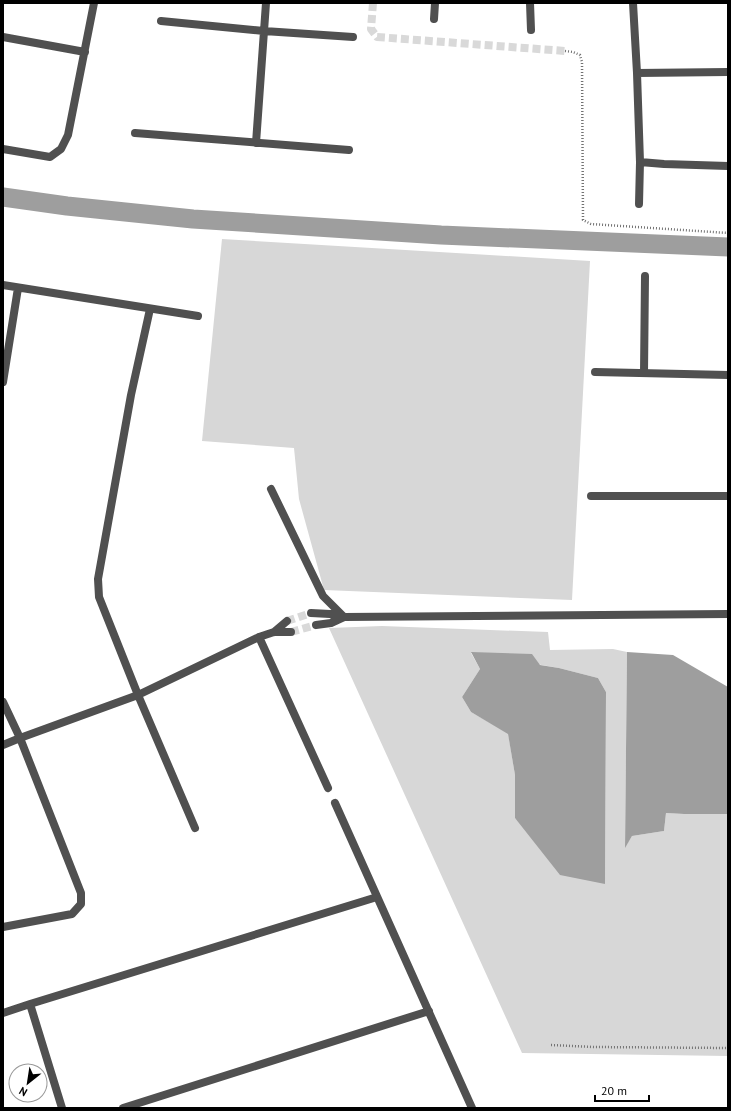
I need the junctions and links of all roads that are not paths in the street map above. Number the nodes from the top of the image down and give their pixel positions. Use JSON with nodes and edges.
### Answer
{"nodes":[{"id":1,"x":94,"y":3,"type":"edge"},
{"id":2,"x":266,"y":3,"type":"edge"},
{"id":3,"x":435,"y":3,"type":"edge"},
{"id":4,"x":530,"y":3,"type":"edge"},
{"id":5,"x":633,"y":3,"type":"edge"},
{"id":6,"x":434,"y":19,"type":"dead end"},
{"id":7,"x":162,"y":21,"type":"dead end"},
{"id":8,"x":531,"y":30,"type":"dead end"},
{"id":9,"x":264,"y":31,"type":"junction"},
{"id":10,"x":3,"y":37,"type":"edge"},
{"id":11,"x":353,"y":37,"type":"dead end"},
{"id":12,"x":85,"y":52,"type":"junction"},
{"id":13,"x":728,"y":72,"type":"edge"},
{"id":14,"x":637,"y":73,"type":"junction"},
{"id":15,"x":135,"y":133,"type":"dead end"},
{"id":16,"x":256,"y":143,"type":"junction"},
{"id":17,"x":3,"y":149,"type":"edge"},
{"id":18,"x":349,"y":150,"type":"dead end"},
{"id":19,"x":640,"y":162,"type":"junction"},
{"id":20,"x":728,"y":166,"type":"edge"},
{"id":21,"x":639,"y":204,"type":"dead end"},
{"id":22,"x":646,"y":276,"type":"dead end"},
{"id":23,"x":3,"y":285,"type":"edge"},
{"id":24,"x":18,"y":288,"type":"junction"},
{"id":25,"x":150,"y":309,"type":"junction"},
{"id":26,"x":198,"y":316,"type":"dead end"},
{"id":27,"x":595,"y":372,"type":"dead end"},
{"id":28,"x":644,"y":373,"type":"junction"},
{"id":29,"x":728,"y":375,"type":"edge"},
{"id":30,"x":3,"y":382,"type":"edge"},
{"id":31,"x":271,"y":489,"type":"dead end"},
{"id":32,"x":591,"y":496,"type":"dead end"},
{"id":33,"x":728,"y":496,"type":"edge"},
{"id":34,"x":311,"y":613,"type":"tunnel mouth"},
{"id":35,"x":728,"y":614,"type":"edge"},
{"id":36,"x":344,"y":617,"type":"junction"},
{"id":37,"x":287,"y":621,"type":"tunnel mouth"},
{"id":38,"x":316,"y":625,"type":"tunnel mouth"},
{"id":39,"x":274,"y":632,"type":"junction"},
{"id":40,"x":291,"y":632,"type":"tunnel mouth"},
{"id":41,"x":259,"y":637,"type":"junction"},
{"id":42,"x":138,"y":695,"type":"junction"},
{"id":43,"x":3,"y":702,"type":"edge"},
{"id":44,"x":20,"y":738,"type":"junction"},
{"id":45,"x":3,"y":745,"type":"edge"},
{"id":46,"x":328,"y":788,"type":"dead end"},
{"id":47,"x":335,"y":803,"type":"dead end"},
{"id":48,"x":195,"y":828,"type":"dead end"},
{"id":49,"x":377,"y":897,"type":"junction"},
{"id":50,"x":3,"y":926,"type":"edge"},
{"id":51,"x":30,"y":1004,"type":"junction"},
{"id":52,"x":429,"y":1011,"type":"junction"},
{"id":53,"x":3,"y":1013,"type":"edge"},
{"id":54,"x":62,"y":1108,"type":"edge"},
{"id":55,"x":124,"y":1108,"type":"edge"},
{"id":56,"x":472,"y":1108,"type":"edge"}],
"edges":[{"from":1,"to":12,"type":"street"},
{"from":2,"to":9,"type":"street"},
{"from":3,"to":6,"type":"street"},
{"from":4,"to":8,"type":"street"},
{"from":5,"to":14,"type":"street"},
{"from":7,"to":9,"type":"street"},
{"from":9,"to":11,"type":"street"},
{"from":9,"to":16,"type":"street"},
{"from":10,"to":12,"type":"street"},
{"from":12,"to":17,"type":"street"},
{"from":13,"to":14,"type":"street"},
{"from":14,"to":19,"type":"street"},
{"from":15,"to":16,"type":"street"},
{"from":16,"to":18,"type":"street"},
{"from":19,"to":20,"type":"street"},
{"from":19,"to":21,"type":"street"},
{"from":22,"to":28,"type":"street"},
{"from":23,"to":24,"type":"street"},
{"from":24,"to":25,"type":"street"},
{"from":24,"to":30,"type":"street"},
{"from":25,"to":26,"type":"street"},
{"from":25,"to":42,"type":"street"},
{"from":27,"to":28,"type":"street"},
{"from":28,"to":29,"type":"street"},
{"from":31,"to":36,"type":"street"},
{"from":32,"to":33,"type":"street"},
{"from":34,"to":36,"type":"street"},
{"from":35,"to":36,"type":"street"},
{"from":36,"to":38,"type":"street"},
{"from":37,"to":39,"type":"street"},
{"from":39,"to":40,"type":"street"},
{"from":39,"to":41,"type":"street"},
{"from":41,"to":42,"type":"street"},
{"from":41,"to":46,"type":"street"},
{"from":42,"to":44,"type":"street"},
{"from":42,"to":48,"type":"street"},
{"from":43,"to":44,"type":"street"},
{"from":44,"to":45,"type":"street"},
{"from":44,"to":50,"type":"street"},
{"from":47,"to":49,"type":"street"},
{"from":49,"to":51,"type":"street"},
{"from":49,"to":52,"type":"street"},
{"from":51,"to":53,"type":"street"},
{"from":51,"to":54,"type":"street"},
{"from":52,"to":55,"type":"street"},
{"from":52,"to":56,"type":"street"}]}
